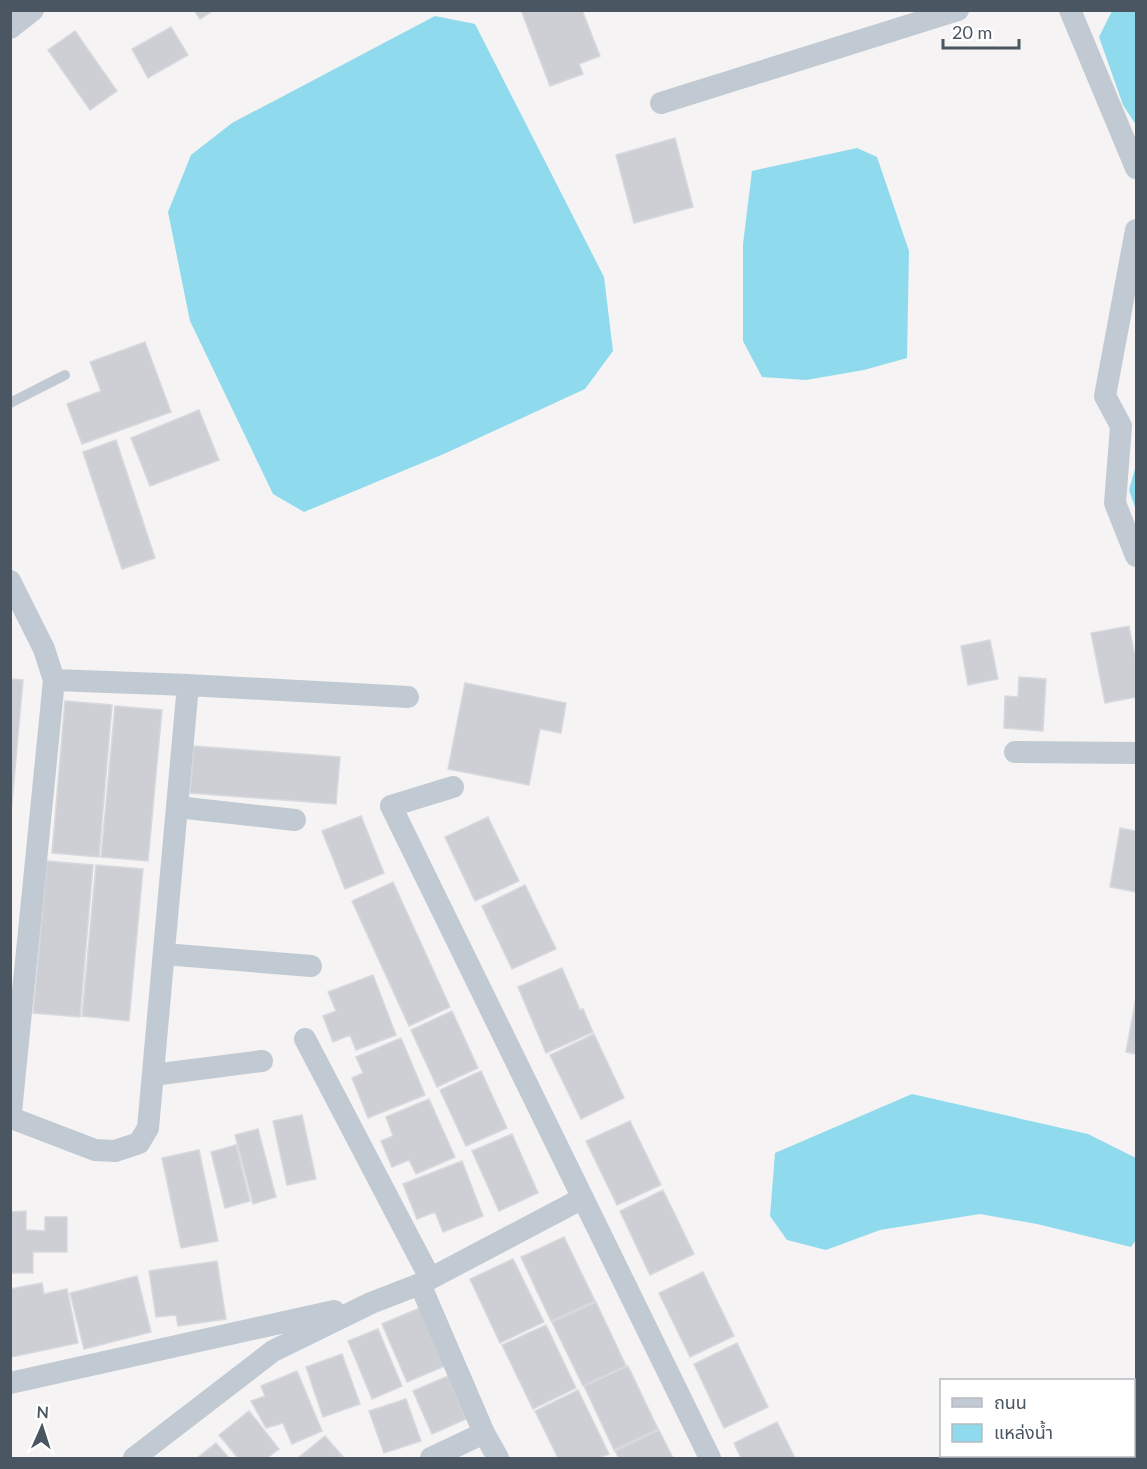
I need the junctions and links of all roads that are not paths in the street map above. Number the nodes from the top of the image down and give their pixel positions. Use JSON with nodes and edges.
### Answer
{"nodes":[{"id":1,"x":33,"y":10,"type":"edge"},
{"id":2,"x":958,"y":10,"type":"edge"},
{"id":3,"x":1070,"y":10,"type":"edge"},
{"id":4,"x":10,"y":28,"type":"edge"},
{"id":5,"x":661,"y":103,"type":"dead end"},
{"id":6,"x":1137,"y":168,"type":"edge"},
{"id":7,"x":1137,"y":230,"type":"edge"},
{"id":8,"x":64,"y":375,"type":"dead end"},
{"id":9,"x":10,"y":403,"type":"edge"},
{"id":10,"x":1137,"y":556,"type":"edge"},
{"id":11,"x":10,"y":581,"type":"edge"},
{"id":12,"x":54,"y":680,"type":"junction"},
{"id":13,"x":188,"y":685,"type":"junction"},
{"id":14,"x":408,"y":697,"type":"dead end"},
{"id":15,"x":1015,"y":752,"type":"dead end"},
{"id":16,"x":1137,"y":753,"type":"edge"},
{"id":17,"x":453,"y":786,"type":"dead end"},
{"id":18,"x":177,"y":807,"type":"junction"},
{"id":19,"x":295,"y":820,"type":"dead end"},
{"id":20,"x":164,"y":954,"type":"junction"},
{"id":21,"x":311,"y":966,"type":"dead end"},
{"id":22,"x":305,"y":1040,"type":"dead end"},
{"id":23,"x":262,"y":1061,"type":"dead end"},
{"id":24,"x":153,"y":1075,"type":"junction"},
{"id":25,"x":583,"y":1198,"type":"junction"},
{"id":26,"x":425,"y":1281,"type":"junction"},
{"id":27,"x":371,"y":1303,"type":"junction"},
{"id":28,"x":10,"y":1383,"type":"edge"},
{"id":29,"x":484,"y":1433,"type":"junction"},
{"id":30,"x":135,"y":1458,"type":"edge"},
{"id":31,"x":431,"y":1458,"type":"edge"},
{"id":32,"x":498,"y":1458,"type":"edge"},
{"id":33,"x":710,"y":1458,"type":"edge"}],
"edges":[{"from":1,"to":4,"type":"street"},
{"from":2,"to":5,"type":"street"},
{"from":3,"to":6,"type":"street"},
{"from":7,"to":10,"type":"street"},
{"from":8,"to":9,"type":"lane"},
{"from":11,"to":12,"type":"street"},
{"from":12,"to":13,"type":"street"},
{"from":12,"to":24,"type":"street"},
{"from":13,"to":14,"type":"street"},
{"from":13,"to":18,"type":"street"},
{"from":15,"to":16,"type":"street"},
{"from":17,"to":25,"type":"street"},
{"from":18,"to":19,"type":"street"},
{"from":18,"to":20,"type":"street"},
{"from":20,"to":21,"type":"street"},
{"from":20,"to":24,"type":"street"},
{"from":22,"to":26,"type":"street"},
{"from":23,"to":24,"type":"street"},
{"from":25,"to":26,"type":"street"},
{"from":25,"to":33,"type":"street"},
{"from":26,"to":27,"type":"street"},
{"from":26,"to":29,"type":"street"},
{"from":27,"to":28,"type":"street"},
{"from":27,"to":30,"type":"street"},
{"from":29,"to":31,"type":"street"},
{"from":29,"to":32,"type":"street"}]}
